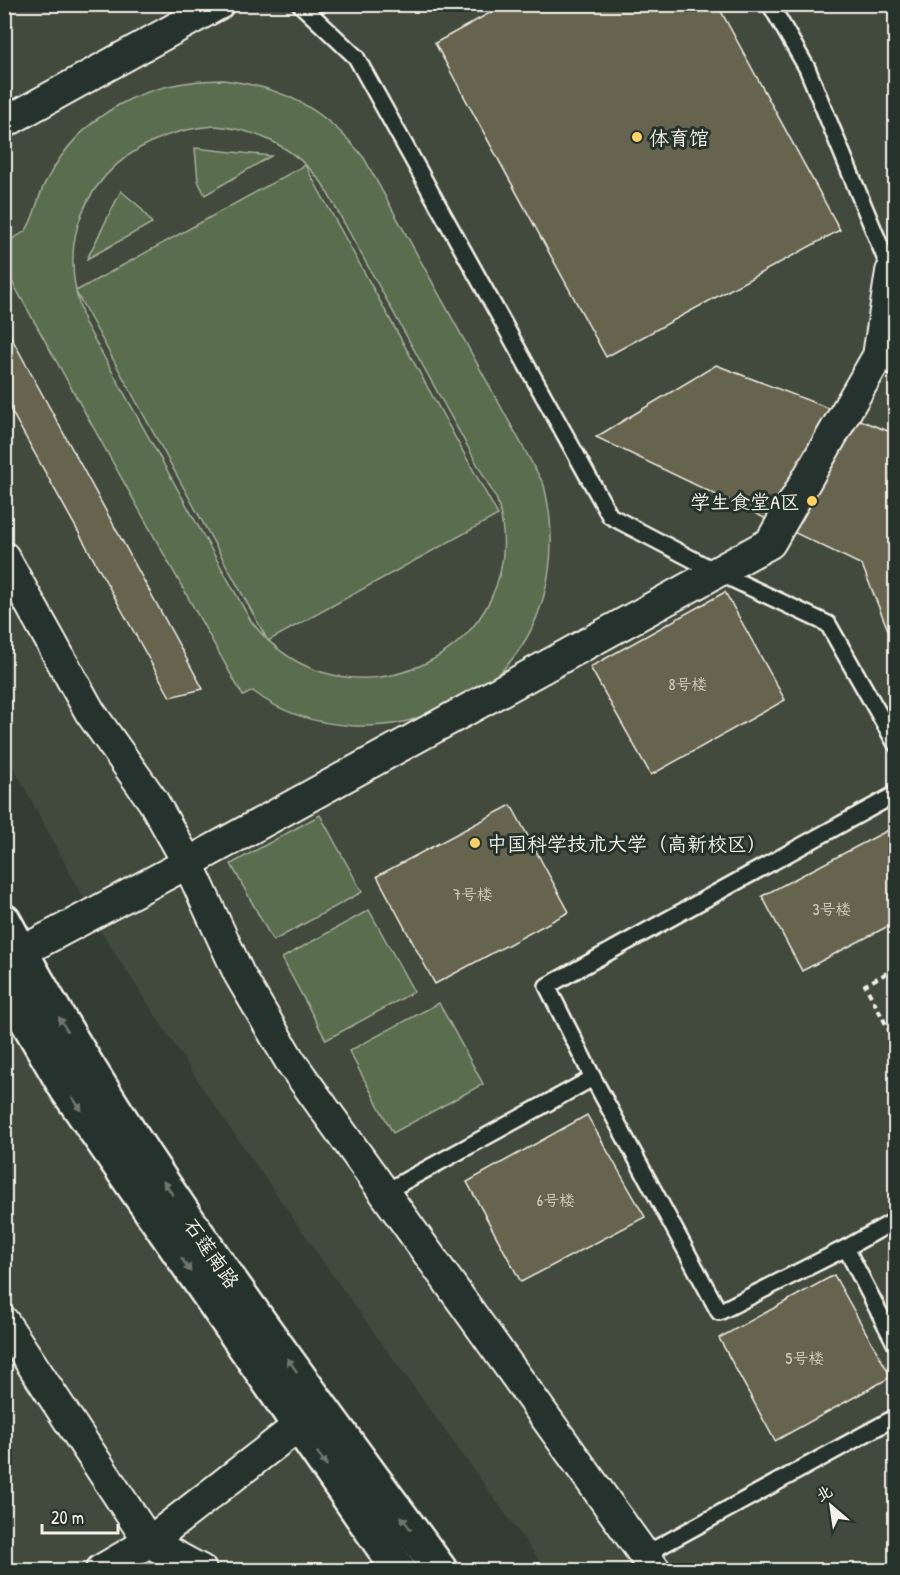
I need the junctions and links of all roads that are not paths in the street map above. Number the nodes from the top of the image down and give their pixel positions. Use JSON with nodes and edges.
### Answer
{"nodes":[{"id":1,"x":219,"y":4,"type":"edge"},
{"id":2,"x":300,"y":4,"type":"edge"},
{"id":3,"x":770,"y":4,"type":"edge"},
{"id":4,"x":4,"y":123,"type":"edge"},
{"id":5,"x":893,"y":271,"type":"edge"},
{"id":6,"x":887,"y":363,"type":"edge"},
{"id":7,"x":4,"y":557,"type":"edge"},
{"id":8,"x":715,"y":572,"type":"junction"},
{"id":9,"x":896,"y":744,"type":"edge"},
{"id":10,"x":896,"y":794,"type":"edge"},
{"id":11,"x":188,"y":863,"type":"junction"},
{"id":12,"x":4,"y":921,"type":"edge"},
{"id":13,"x":21,"y":952,"type":"junction"},
{"id":14,"x":4,"y":981,"type":"edge"},
{"id":15,"x":593,"y":1078,"type":"junction"},
{"id":16,"x":383,"y":1193,"type":"junction"},
{"id":17,"x":896,"y":1220,"type":"edge"},
{"id":18,"x":846,"y":1248,"type":"junction"},
{"id":19,"x":4,"y":1322,"type":"edge"},
{"id":20,"x":896,"y":1345,"type":"edge"},
{"id":21,"x":896,"y":1417,"type":"edge"},
{"id":22,"x":298,"y":1426,"type":"junction"},
{"id":23,"x":149,"y":1542,"type":"junction"},
{"id":24,"x":649,"y":1563,"type":"edge"},
{"id":25,"x":101,"y":1570,"type":"edge"},
{"id":26,"x":201,"y":1570,"type":"edge"},
{"id":27,"x":399,"y":1570,"type":"edge"},
{"id":28,"x":440,"y":1570,"type":"edge"}],
"edges":[{"from":1,"to":4,"type":"street"},
{"from":2,"to":8,"type":"lane"},
{"from":3,"to":5,"type":"lane"},
{"from":5,"to":6,"type":"street"},
{"from":6,"to":8,"type":"street"},
{"from":7,"to":11,"type":"street"},
{"from":8,"to":9,"type":"lane"},
{"from":8,"to":11,"type":"street"},
{"from":10,"to":15,"type":"lane"},
{"from":11,"to":13,"type":"street"},
{"from":11,"to":16,"type":"street"},
{"from":12,"to":13,"type":"street","name":"石莲南路"},
{"from":28,"to":13,"type":"street","name":"石莲南路","one_way":true},
{"from":14,"to":22,"type":"street","name":"石莲南路","one_way":true},
{"from":15,"to":16,"type":"lane"},
{"from":15,"to":18,"type":"lane"},
{"from":16,"to":24,"type":"street"},
{"from":17,"to":18,"type":"lane"},
{"from":18,"to":20,"type":"lane"},
{"from":19,"to":23,"type":"street"},
{"from":21,"to":24,"type":"lane"},
{"from":22,"to":23,"type":"street"},
{"from":22,"to":27,"type":"street","name":"石莲南路","one_way":true},
{"from":23,"to":25,"type":"street"},
{"from":23,"to":26,"type":"street"}]}
